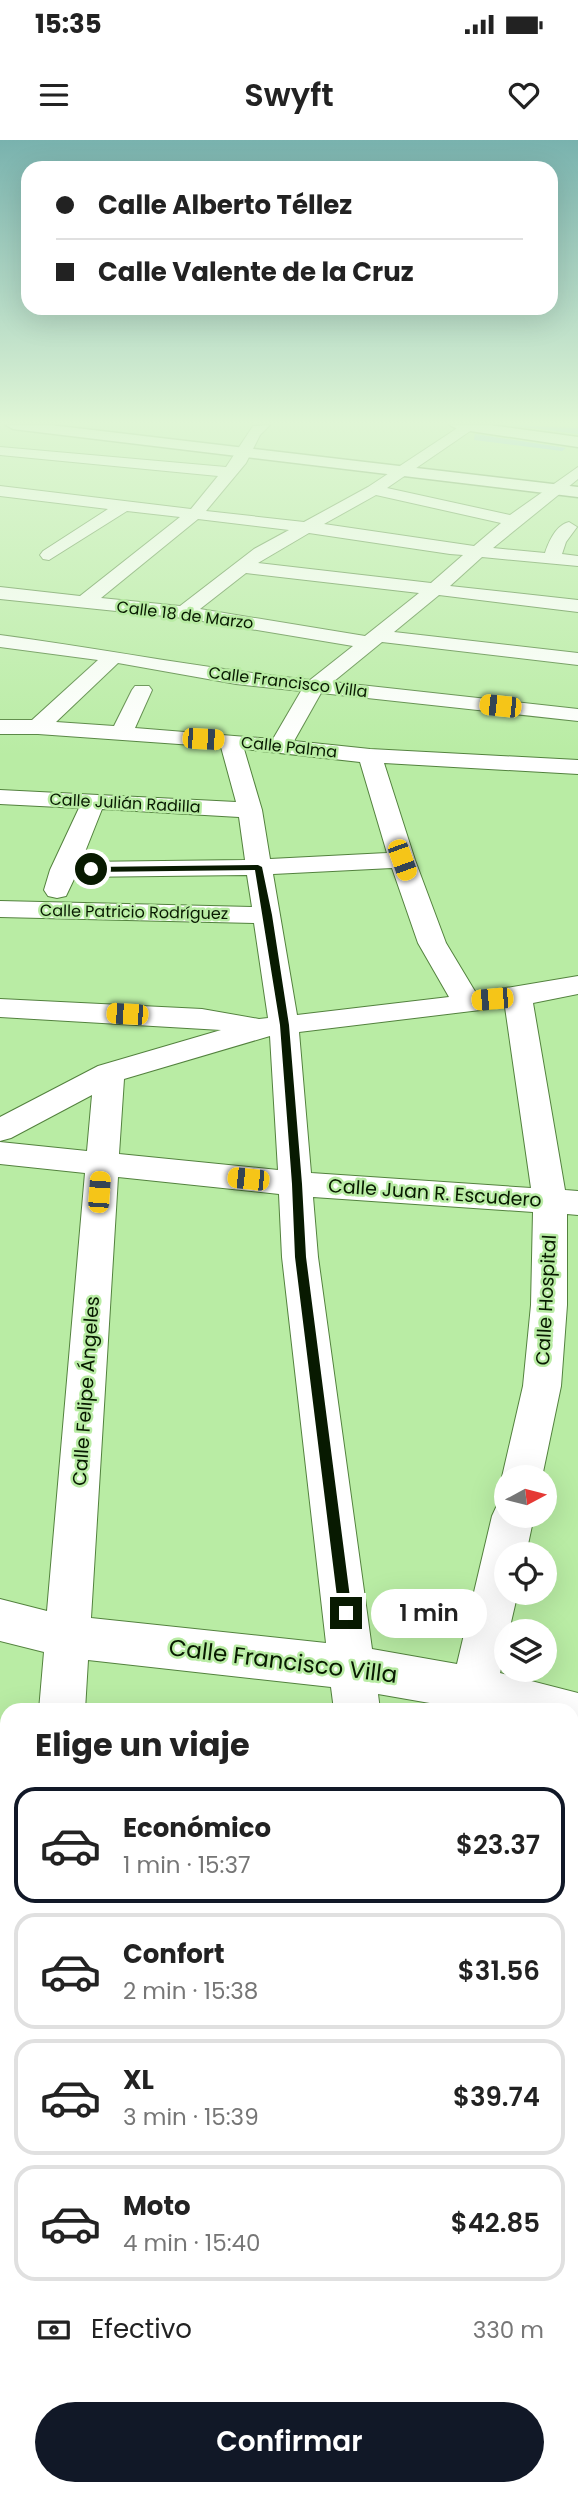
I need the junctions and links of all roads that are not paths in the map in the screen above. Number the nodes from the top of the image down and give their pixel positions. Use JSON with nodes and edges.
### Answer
{"nodes":[{"id":1,"x":80,"y":535,"type":"edge"},
{"id":2,"x":168,"y":535,"type":"edge"},
{"id":3,"x":293,"y":535,"type":"edge"},
{"id":4,"x":365,"y":535,"type":"edge"},
{"id":5,"x":498,"y":535,"type":"edge"},
{"id":6,"x":563,"y":535,"type":"edge"},
{"id":7,"x":480,"y":551,"type":"junction"},
{"id":8,"x":49,"y":555,"type":"dead end"},
{"id":9,"x":552,"y":558,"type":"junction"},
{"id":10,"x":578,"y":561,"type":"edge"},
{"id":11,"x":243,"y":567,"type":"junction"},
{"id":12,"x":437,"y":588,"type":"junction"},
{"id":13,"x":0,"y":593,"type":"edge"},
{"id":14,"x":509,"y":597,"type":"junction"},
{"id":15,"x":84,"y":602,"type":"junction"},
{"id":16,"x":578,"y":606,"type":"edge"},
{"id":17,"x":184,"y":612,"type":"junction"},
{"id":18,"x":373,"y":639,"type":"junction"},
{"id":19,"x":0,"y":641,"type":"edge"},
{"id":20,"x":467,"y":647,"type":"junction"},
{"id":21,"x":114,"y":656,"type":"junction"},
{"id":22,"x":578,"y":659,"type":"edge"},
{"id":23,"x":314,"y":687,"type":"junction"},
{"id":24,"x":142,"y":690,"type":"dead end"},
{"id":25,"x":578,"y":715,"type":"edge"},
{"id":26,"x":38,"y":727,"type":"junction"},
{"id":27,"x":3,"y":732,"type":"edge"},
{"id":28,"x":121,"y":735,"type":"junction"},
{"id":29,"x":230,"y":741,"type":"junction"},
{"id":30,"x":281,"y":745,"type":"junction"},
{"id":31,"x":370,"y":756,"type":"junction"},
{"id":32,"x":578,"y":768,"type":"edge"},
{"id":33,"x":0,"y":797,"type":"edge"},
{"id":34,"x":94,"y":801,"type":"junction"},
{"id":35,"x":250,"y":810,"type":"junction"},
{"id":36,"x":402,"y":860,"type":"junction"},
{"id":37,"x":258,"y":867,"type":"junction"},
{"id":38,"x":63,"y":870,"type":"junction"},
{"id":39,"x":0,"y":909,"type":"edge"},
{"id":40,"x":51,"y":910,"type":"junction"},
{"id":41,"x":268,"y":915,"type":"junction"},
{"id":42,"x":578,"y":985,"type":"edge"},
{"id":43,"x":518,"y":997,"type":"junction"},
{"id":44,"x":466,"y":1001,"type":"junction"},
{"id":45,"x":0,"y":1008,"type":"edge"},
{"id":46,"x":273,"y":1026,"type":"junction"},
{"id":47,"x":109,"y":1073,"type":"junction"},
{"id":48,"x":0,"y":1130,"type":"edge"},
{"id":49,"x":0,"y":1153,"type":"edge"},
{"id":50,"x":101,"y":1164,"type":"junction"},
{"id":51,"x":297,"y":1184,"type":"junction"},
{"id":52,"x":564,"y":1202,"type":"edge"},
{"id":53,"x":525,"y":1465,"type":"edge"},
{"id":54,"x":510,"y":1528,"type":"edge"},
{"id":55,"x":0,"y":1620,"type":"edge"},
{"id":56,"x":69,"y":1637,"type":"junction"},
{"id":57,"x":355,"y":1689,"type":"edge"},
{"id":58,"x":472,"y":1699,"type":"edge"},
{"id":59,"x":63,"y":1703,"type":"edge"},
{"id":60,"x":506,"y":1703,"type":"edge"}],
"edges":[{"from":1,"to":8,"type":"street"},
{"from":2,"to":15,"type":"street"},
{"from":3,"to":11,"type":"street"},
{"from":4,"to":7,"type":"street"},
{"from":5,"to":7,"type":"street"},
{"from":6,"to":9,"type":"street"},
{"from":7,"to":9,"type":"street"},
{"from":7,"to":12,"type":"street"},
{"from":9,"to":10,"type":"street"},
{"from":11,"to":12,"type":"street"},
{"from":11,"to":17,"type":"street"},
{"from":12,"to":14,"type":"street"},
{"from":12,"to":18,"type":"street"},
{"from":13,"to":15,"type":"street","name":"Calle 18 de Marzo"},
{"from":14,"to":16,"type":"street"},
{"from":14,"to":20,"type":"street"},
{"from":15,"to":17,"type":"street","name":"Calle 18 de Marzo"},
{"from":17,"to":18,"type":"street","name":"Calle 18 de Marzo"},
{"from":18,"to":20,"type":"street","name":"Calle 18 de Marzo"},
{"from":18,"to":23,"type":"street"},
{"from":19,"to":21,"type":"street","name":"Calle Francisco Villa"},
{"from":20,"to":22,"type":"street","name":"Calle 18 de Marzo"},
{"from":21,"to":23,"type":"street","name":"Calle Francisco Villa"},
{"from":21,"to":26,"type":"street"},
{"from":23,"to":25,"type":"street","name":"Calle Francisco Villa"},
{"from":23,"to":30,"type":"street"},
{"from":24,"to":28,"type":"street"},
{"from":26,"to":27,"type":"street","name":"Calle Palma"},
{"from":26,"to":28,"type":"street","name":"Calle Palma"},
{"from":28,"to":29,"type":"street","name":"Calle Palma"},
{"from":29,"to":30,"type":"street","name":"Calle Palma"},
{"from":29,"to":35,"type":"street"},
{"from":30,"to":31,"type":"street","name":"Calle Palma"},
{"from":31,"to":32,"type":"street","name":"Calle Palma"},
{"from":31,"to":36,"type":"street"},
{"from":33,"to":34,"type":"street","name":"Calle Julián Radilla"},
{"from":34,"to":35,"type":"street","name":"Calle Julián Radilla"},
{"from":34,"to":38,"type":"street"},
{"from":35,"to":37,"type":"street"},
{"from":36,"to":37,"type":"street"},
{"from":36,"to":44,"type":"street"},
{"from":37,"to":38,"type":"street"},
{"from":37,"to":41,"type":"street"},
{"from":38,"to":40,"type":"street"},
{"from":39,"to":40,"type":"street","name":"Calle Patricio Rodríguez"},
{"from":40,"to":41,"type":"street","name":"Calle Patricio Rodríguez"},
{"from":41,"to":46,"type":"street"},
{"from":42,"to":43,"type":"street"},
{"from":43,"to":44,"type":"street"},
{"from":43,"to":52,"type":"street","name":"Calle Hospital"},
{"from":44,"to":46,"type":"street"},
{"from":45,"to":46,"type":"street"},
{"from":46,"to":47,"type":"street"},
{"from":46,"to":51,"type":"street"},
{"from":47,"to":48,"type":"street"},
{"from":47,"to":50,"type":"street","name":"Calle Felipe Ángeles"},
{"from":49,"to":50,"type":"street","name":"Calle Juan R. Escudero"},
{"from":50,"to":51,"type":"street","name":"Calle Juan R. Escudero"},
{"from":50,"to":56,"type":"street","name":"Calle Felipe Ángeles"},
{"from":51,"to":52,"type":"street","name":"Calle Juan R. Escudero"},
{"from":51,"to":57,"type":"street"},
{"from":52,"to":53,"type":"street","name":"Calle Hospital"},
{"from":54,"to":58,"type":"street"},
{"from":55,"to":56,"type":"street","name":"Calle Francisco Villa"},
{"from":56,"to":57,"type":"street","name":"Calle Francisco Villa"},
{"from":56,"to":59,"type":"street","name":"Calle Felipe Ángeles"},
{"from":57,"to":58,"type":"street","name":"Calle Francisco Villa"},
{"from":58,"to":60,"type":"street","name":"Calle Francisco Villa"}]}
